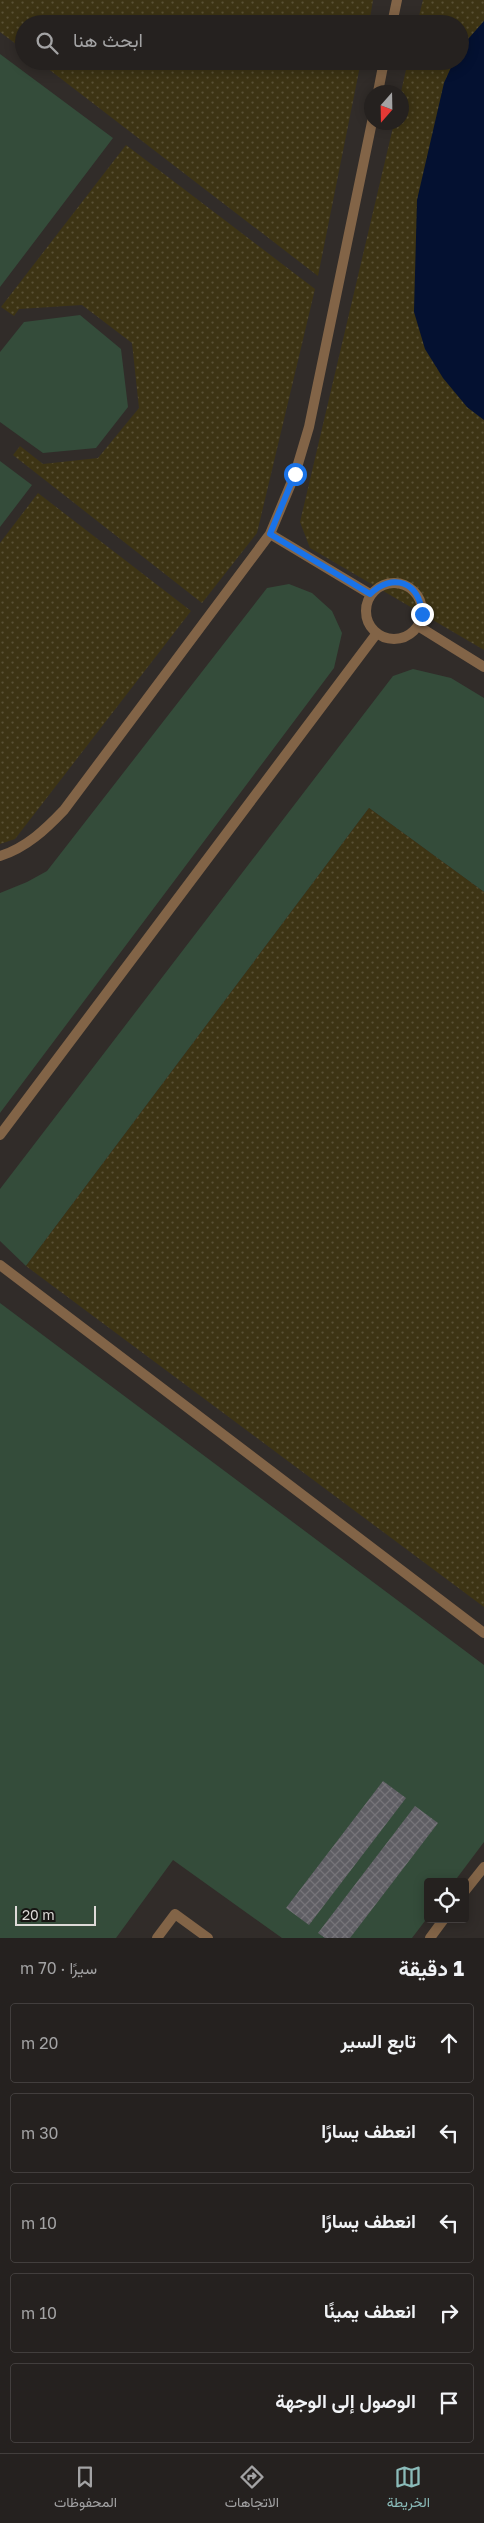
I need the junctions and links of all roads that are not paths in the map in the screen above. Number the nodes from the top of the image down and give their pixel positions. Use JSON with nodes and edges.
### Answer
{"nodes":[{"id":1,"x":397,"y":0,"type":"edge"},
{"id":2,"x":394,"y":15,"type":"edge"},
{"id":3,"x":382,"y":70,"type":"edge"},
{"id":4,"x":379,"y":85,"type":"edge"},
{"id":5,"x":370,"y":130,"type":"edge"},
{"id":6,"x":270,"y":534,"type":"junction"},
{"id":7,"x":370,"y":594,"type":"junction"},
{"id":8,"x":418,"y":626,"type":"junction"},
{"id":9,"x":376,"y":633,"type":"junction"},
{"id":10,"x":484,"y":667,"type":"edge"},
{"id":11,"x":0,"y":856,"type":"edge"},
{"id":12,"x":0,"y":1135,"type":"edge"},
{"id":13,"x":0,"y":1265,"type":"edge"},
{"id":14,"x":484,"y":1634,"type":"edge"},
{"id":15,"x":484,"y":1867,"type":"edge"},
{"id":16,"x":469,"y":1886,"type":"edge"},
{"id":17,"x":441,"y":1923,"type":"edge"},
{"id":18,"x":157,"y":1938,"type":"edge"},
{"id":19,"x":208,"y":1938,"type":"edge"},
{"id":20,"x":430,"y":1938,"type":"edge"}],
"edges":[{"from":1,"to":2,"type":"lane"},
{"from":3,"to":4,"type":"lane"},
{"from":5,"to":6,"type":"lane"},
{"from":6,"to":7,"type":"lane"},
{"from":6,"to":11,"type":"lane"},
{"from":7,"to":8,"type":"lane"},
{"from":7,"to":9,"type":"lane"},
{"from":8,"to":9,"type":"lane"},
{"from":8,"to":10,"type":"lane"},
{"from":9,"to":12,"type":"lane"},
{"from":13,"to":14,"type":"lane"},
{"from":15,"to":16,"type":"lane"},
{"from":17,"to":20,"type":"lane"},
{"from":18,"to":19,"type":"lane"}]}
